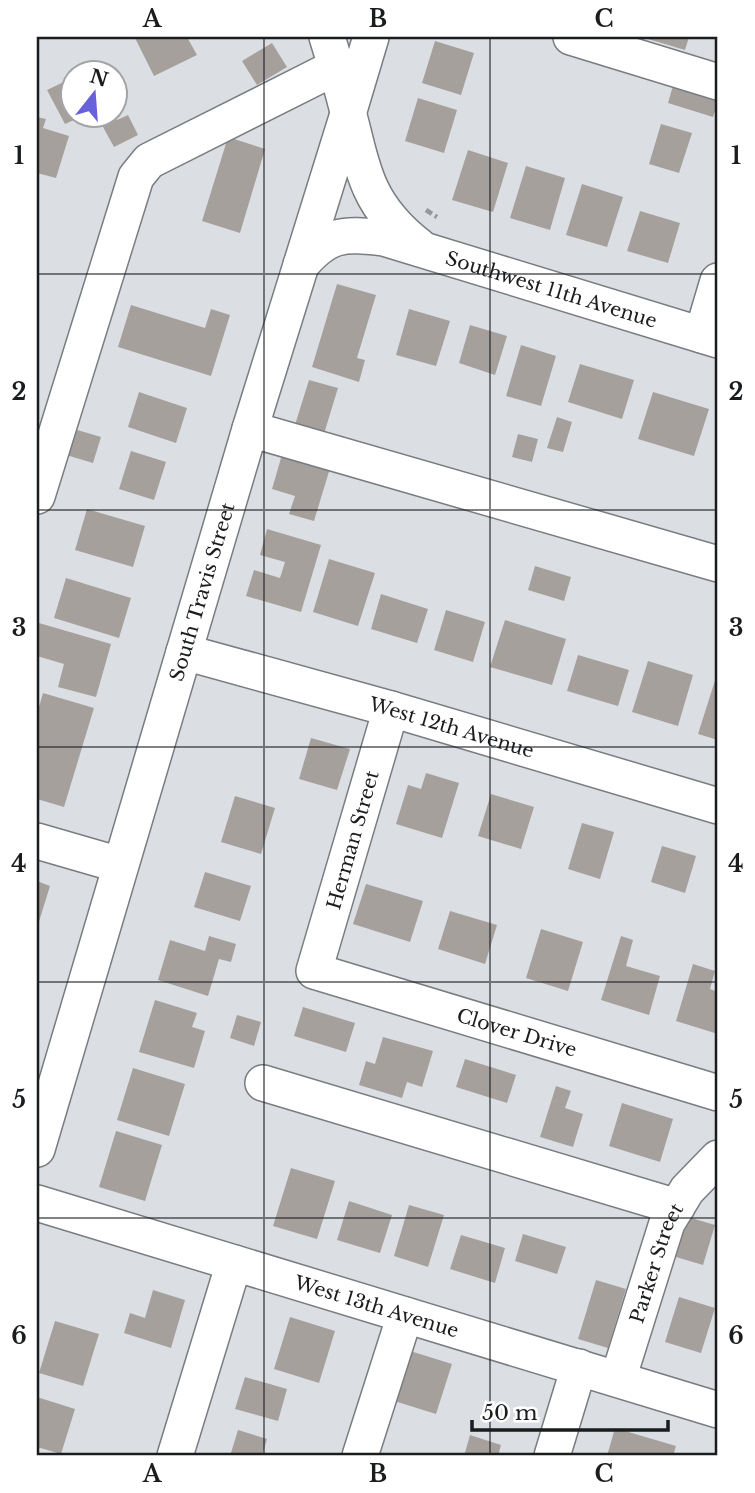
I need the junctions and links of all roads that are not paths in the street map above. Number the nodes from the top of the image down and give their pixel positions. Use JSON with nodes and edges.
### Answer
{"nodes":[{"id":1,"x":371,"y":37,"type":"edge"},
{"id":2,"x":571,"y":37,"type":"edge"},
{"id":3,"x":332,"y":52,"type":"edge"},
{"id":4,"x":718,"y":82,"type":"edge"},
{"id":5,"x":348,"y":114,"type":"junction"},
{"id":6,"x":318,"y":209,"type":"junction"},
{"id":7,"x":384,"y":238,"type":"junction"},
{"id":8,"x":425,"y":251,"type":"junction"},
{"id":9,"x":301,"y":265,"type":"junction"},
{"id":10,"x":718,"y":281,"type":"edge"},
{"id":11,"x":710,"y":337,"type":"edge"},
{"id":12,"x":250,"y":429,"type":"junction"},
{"id":13,"x":37,"y":496,"type":"edge"},
{"id":14,"x":718,"y":564,"type":"edge"},
{"id":15,"x":184,"y":652,"type":"junction"},
{"id":16,"x":391,"y":709,"type":"junction"},
{"id":17,"x":718,"y":806,"type":"edge"},
{"id":18,"x":37,"y":841,"type":"edge"},
{"id":19,"x":120,"y":865,"type":"junction"},
{"id":20,"x":314,"y":971,"type":"joint"},
{"id":21,"x":263,"y":1083,"type":"dead end"},
{"id":22,"x":718,"y":1093,"type":"edge"},
{"id":23,"x":37,"y":1149,"type":"edge"},
{"id":24,"x":718,"y":1158,"type":"edge"},
{"id":25,"x":37,"y":1203,"type":"edge"},
{"id":26,"x":677,"y":1207,"type":"junction"},
{"id":27,"x":234,"y":1263,"type":"junction"},
{"id":28,"x":405,"y":1315,"type":"junction"},
{"id":29,"x":579,"y":1367,"type":"junction"},
{"id":30,"x":618,"y":1379,"type":"junction"},
{"id":31,"x":718,"y":1410,"type":"edge"},
{"id":32,"x":175,"y":1456,"type":"edge"},
{"id":33,"x":360,"y":1456,"type":"edge"},
{"id":34,"x":552,"y":1456,"type":"edge"}],
"edges":[{"from":1,"to":5,"type":"street","name":"South Travis Street"},
{"from":2,"to":4,"type":"street"},
{"from":3,"to":5,"type":"street"},
{"from":3,"to":13,"type":"street"},
{"from":5,"to":6,"type":"street","name":"South Travis Street"},
{"from":5,"to":8,"type":"street"},
{"from":6,"to":7,"type":"street","name":"Southwest 11th Avenue"},
{"from":6,"to":9,"type":"street","name":"South Travis Street"},
{"from":7,"to":8,"type":"street","name":"Southwest 11th Avenue"},
{"from":7,"to":9,"type":"street","name":"Southwest 11th Avenue"},
{"from":8,"to":11,"type":"street","name":"Southwest 11th Avenue"},
{"from":9,"to":12,"type":"street","name":"South Travis Street"},
{"from":10,"to":11,"type":"street"},
{"from":12,"to":14,"type":"street"},
{"from":12,"to":15,"type":"street","name":"South Travis Street"},
{"from":15,"to":16,"type":"street","name":"West 12th Avenue"},
{"from":15,"to":19,"type":"street","name":"South Travis Street"},
{"from":16,"to":17,"type":"street","name":"West 12th Avenue"},
{"from":16,"to":20,"type":"street","name":"Herman Street"},
{"from":18,"to":19,"type":"street"},
{"from":19,"to":23,"type":"street","name":"South Travis Street"},
{"from":20,"to":22,"type":"street","name":"Clover Drive"},
{"from":21,"to":26,"type":"street"},
{"from":24,"to":26,"type":"street","name":"Parker Street"},
{"from":25,"to":27,"type":"street","name":"West 13th Avenue"},
{"from":26,"to":30,"type":"street","name":"Parker Street"},
{"from":27,"to":28,"type":"street","name":"West 13th Avenue"},
{"from":27,"to":32,"type":"street"},
{"from":28,"to":29,"type":"street","name":"West 13th Avenue"},
{"from":28,"to":33,"type":"street"},
{"from":29,"to":30,"type":"street","name":"West 13th Avenue"},
{"from":29,"to":34,"type":"street"},
{"from":30,"to":31,"type":"street","name":"West 13th Avenue"}]}
